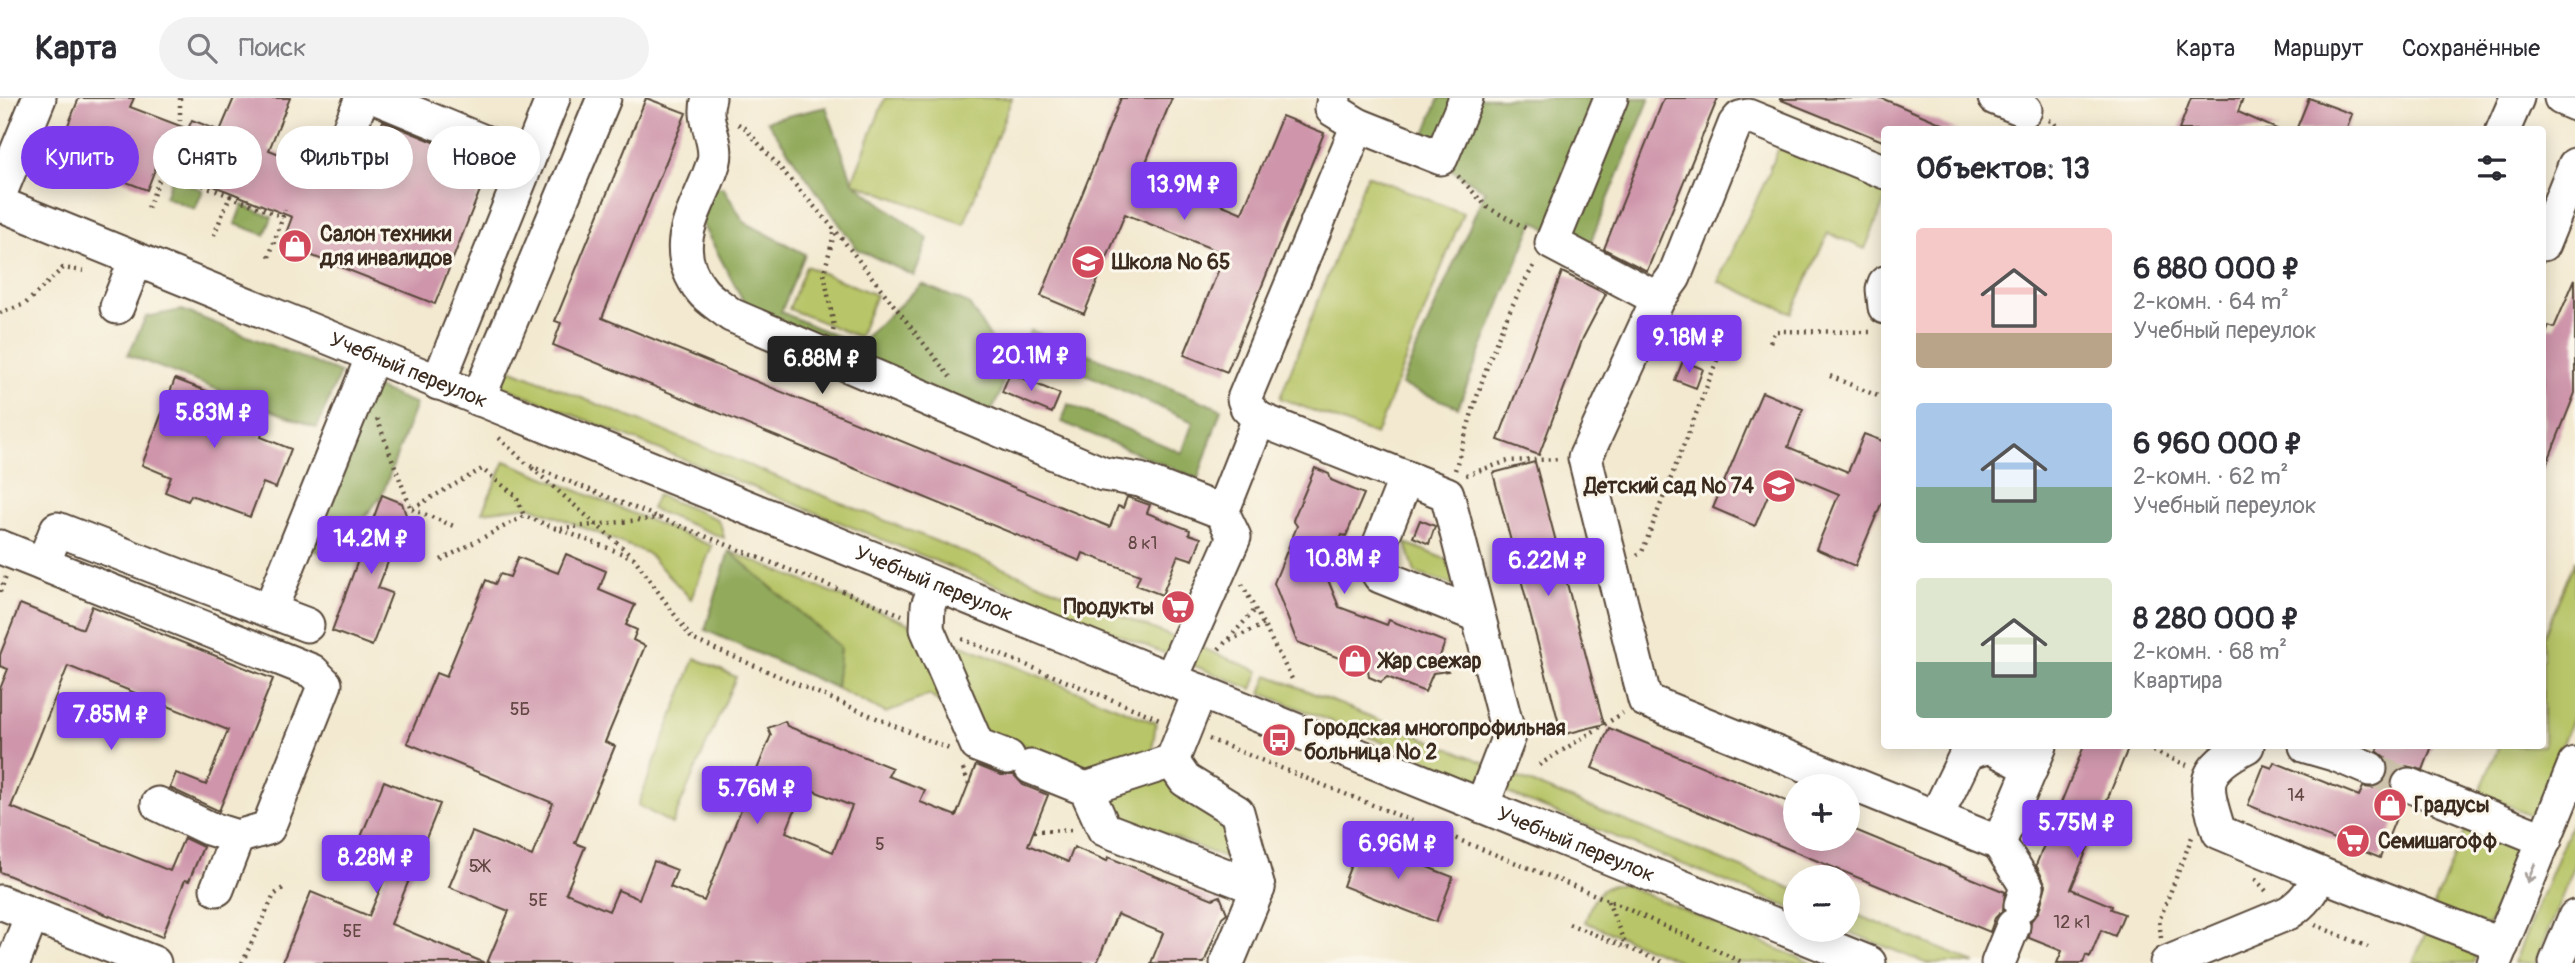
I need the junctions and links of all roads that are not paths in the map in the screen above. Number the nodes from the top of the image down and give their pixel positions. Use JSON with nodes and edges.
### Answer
{"nodes":[{"id":1,"x":39,"y":98,"type":"edge"},
{"id":2,"x":362,"y":98,"type":"edge"},
{"id":3,"x":377,"y":98,"type":"edge"},
{"id":4,"x":553,"y":98,"type":"edge"},
{"id":5,"x":604,"y":98,"type":"edge"},
{"id":6,"x":1334,"y":98,"type":"edge"},
{"id":7,"x":1466,"y":98,"type":"edge"},
{"id":8,"x":1611,"y":98,"type":"edge"},
{"id":9,"x":2517,"y":98,"type":"edge"},
{"id":10,"x":2561,"y":98,"type":"edge"},
{"id":11,"x":698,"y":101,"type":"edge"},
{"id":12,"x":2575,"y":104,"type":"edge"},
{"id":13,"x":1358,"y":125,"type":"junction"},
{"id":14,"x":350,"y":126,"type":"edge"},
{"id":15,"x":445,"y":126,"type":"edge"},
{"id":16,"x":2505,"y":126,"type":"edge"},
{"id":17,"x":540,"y":130,"type":"edge"},
{"id":18,"x":7,"y":157,"type":"edge"},
{"id":19,"x":2575,"y":165,"type":"edge"},
{"id":20,"x":1881,"y":170,"type":"edge"},
{"id":21,"x":516,"y":189,"type":"edge"},
{"id":22,"x":0,"y":193,"type":"edge"},
{"id":23,"x":0,"y":204,"type":"edge"},
{"id":24,"x":2550,"y":205,"type":"edge"},
{"id":25,"x":2546,"y":227,"type":"edge"},
{"id":26,"x":136,"y":260,"type":"junction"},
{"id":27,"x":1658,"y":299,"type":"junction"},
{"id":28,"x":117,"y":307,"type":"dead end"},
{"id":29,"x":368,"y":369,"type":"junction"},
{"id":30,"x":438,"y":383,"type":"junction"},
{"id":31,"x":478,"y":399,"type":"junction"},
{"id":32,"x":1259,"y":419,"type":"junction"},
{"id":33,"x":1406,"y":478,"type":"junction"},
{"id":34,"x":1222,"y":512,"type":"junction"},
{"id":35,"x":0,"y":547,"type":"edge"},
{"id":36,"x":43,"y":564,"type":"junction"},
{"id":37,"x":936,"y":585,"type":"junction"},
{"id":38,"x":270,"y":610,"type":"junction"},
{"id":39,"x":1477,"y":615,"type":"junction"},
{"id":40,"x":307,"y":625,"type":"dead end"},
{"id":41,"x":1186,"y":685,"type":"junction"},
{"id":42,"x":1980,"y":749,"type":"edge"},
{"id":43,"x":2002,"y":749,"type":"edge"},
{"id":44,"x":2241,"y":749,"type":"edge"},
{"id":45,"x":2339,"y":750,"type":"edge"},
{"id":46,"x":2036,"y":757,"type":"edge"},
{"id":47,"x":1172,"y":761,"type":"junction"},
{"id":48,"x":2575,"y":764,"type":"edge"},
{"id":49,"x":2370,"y":769,"type":"tunnel mouth"},
{"id":50,"x":2409,"y":785,"type":"tunnel mouth"},
{"id":51,"x":1086,"y":789,"type":"junction"},
{"id":52,"x":158,"y":804,"type":"dead end"},
{"id":53,"x":1482,"y":806,"type":"junction"},
{"id":54,"x":1937,"y":817,"type":"junction"},
{"id":55,"x":237,"y":837,"type":"junction"},
{"id":56,"x":2545,"y":840,"type":"junction"},
{"id":57,"x":1999,"y":843,"type":"junction"},
{"id":58,"x":2320,"y":874,"type":"junction"},
{"id":59,"x":1258,"y":888,"type":"junction"},
{"id":60,"x":217,"y":889,"type":"dead end"},
{"id":61,"x":0,"y":902,"type":"edge"},
{"id":62,"x":32,"y":915,"type":"junction"},
{"id":63,"x":2575,"y":917,"type":"edge"},
{"id":64,"x":2164,"y":952,"type":"edge"},
{"id":65,"x":2498,"y":954,"type":"edge"},
{"id":66,"x":2564,"y":959,"type":"edge"},
{"id":67,"x":13,"y":963,"type":"edge"},
{"id":68,"x":154,"y":963,"type":"edge"},
{"id":69,"x":1227,"y":963,"type":"edge"},
{"id":70,"x":1869,"y":963,"type":"edge"},
{"id":71,"x":1998,"y":963,"type":"edge"}],
"edges":[{"from":1,"to":18,"type":"street"},
{"from":2,"to":14,"type":"street"},
{"from":3,"to":15,"type":"street"},
{"from":4,"to":17,"type":"street"},
{"from":5,"to":31,"type":"street"},
{"from":6,"to":13,"type":"street"},
{"from":7,"to":13,"type":"street"},
{"from":8,"to":27,"type":"street"},
{"from":9,"to":16,"type":"street"},
{"from":10,"to":12,"type":"street"},
{"from":11,"to":34,"type":"street"},
{"from":13,"to":32,"type":"street"},
{"from":18,"to":22,"type":"street"},
{"from":19,"to":24,"type":"street"},
{"from":20,"to":27,"type":"street"},
{"from":21,"to":30,"type":"street"},
{"from":23,"to":26,"type":"street","name":"Учебный переулок"},
{"from":24,"to":25,"type":"street"},
{"from":26,"to":28,"type":"street"},
{"from":26,"to":29,"type":"street","name":"Учебный переулок"},
{"from":27,"to":54,"type":"street"},
{"from":29,"to":30,"type":"street","name":"Учебный переулок"},
{"from":29,"to":38,"type":"street"},
{"from":30,"to":31,"type":"street","name":"Учебный переулок"},
{"from":31,"to":37,"type":"street","name":"Учебный переулок"},
{"from":32,"to":33,"type":"street"},
{"from":32,"to":34,"type":"street"},
{"from":33,"to":39,"type":"street"},
{"from":33,"to":39,"type":"street"},
{"from":34,"to":41,"type":"street"},
{"from":35,"to":36,"type":"street"},
{"from":36,"to":38,"type":"street"},
{"from":36,"to":55,"type":"street"},
{"from":37,"to":41,"type":"street","name":"Учебный переулок"},
{"from":37,"to":51,"type":"street"},
{"from":38,"to":40,"type":"street"},
{"from":39,"to":53,"type":"street"},
{"from":41,"to":47,"type":"street"},
{"from":41,"to":53,"type":"street","name":"Учебный переулок"},
{"from":42,"to":54,"type":"street"},
{"from":43,"to":46,"type":"street"},
{"from":44,"to":58,"type":"street"},
{"from":45,"to":49,"type":"street"},
{"from":46,"to":57,"type":"street"},
{"from":47,"to":51,"type":"street"},
{"from":47,"to":59,"type":"street"},
{"from":48,"to":56,"type":"street"},
{"from":50,"to":56,"type":"street"},
{"from":51,"to":59,"type":"street"},
{"from":52,"to":55,"type":"street"},
{"from":53,"to":70,"type":"street","name":"Учебный переулок"},
{"from":54,"to":57,"type":"street"},
{"from":55,"to":60,"type":"street"},
{"from":56,"to":65,"type":"street","one_way":true},
{"from":57,"to":71,"type":"street"},
{"from":58,"to":64,"type":"street"},
{"from":58,"to":65,"type":"street"},
{"from":59,"to":69,"type":"street"},
{"from":61,"to":62,"type":"street"},
{"from":62,"to":67,"type":"street"},
{"from":62,"to":68,"type":"street"},
{"from":63,"to":66,"type":"street"}]}
